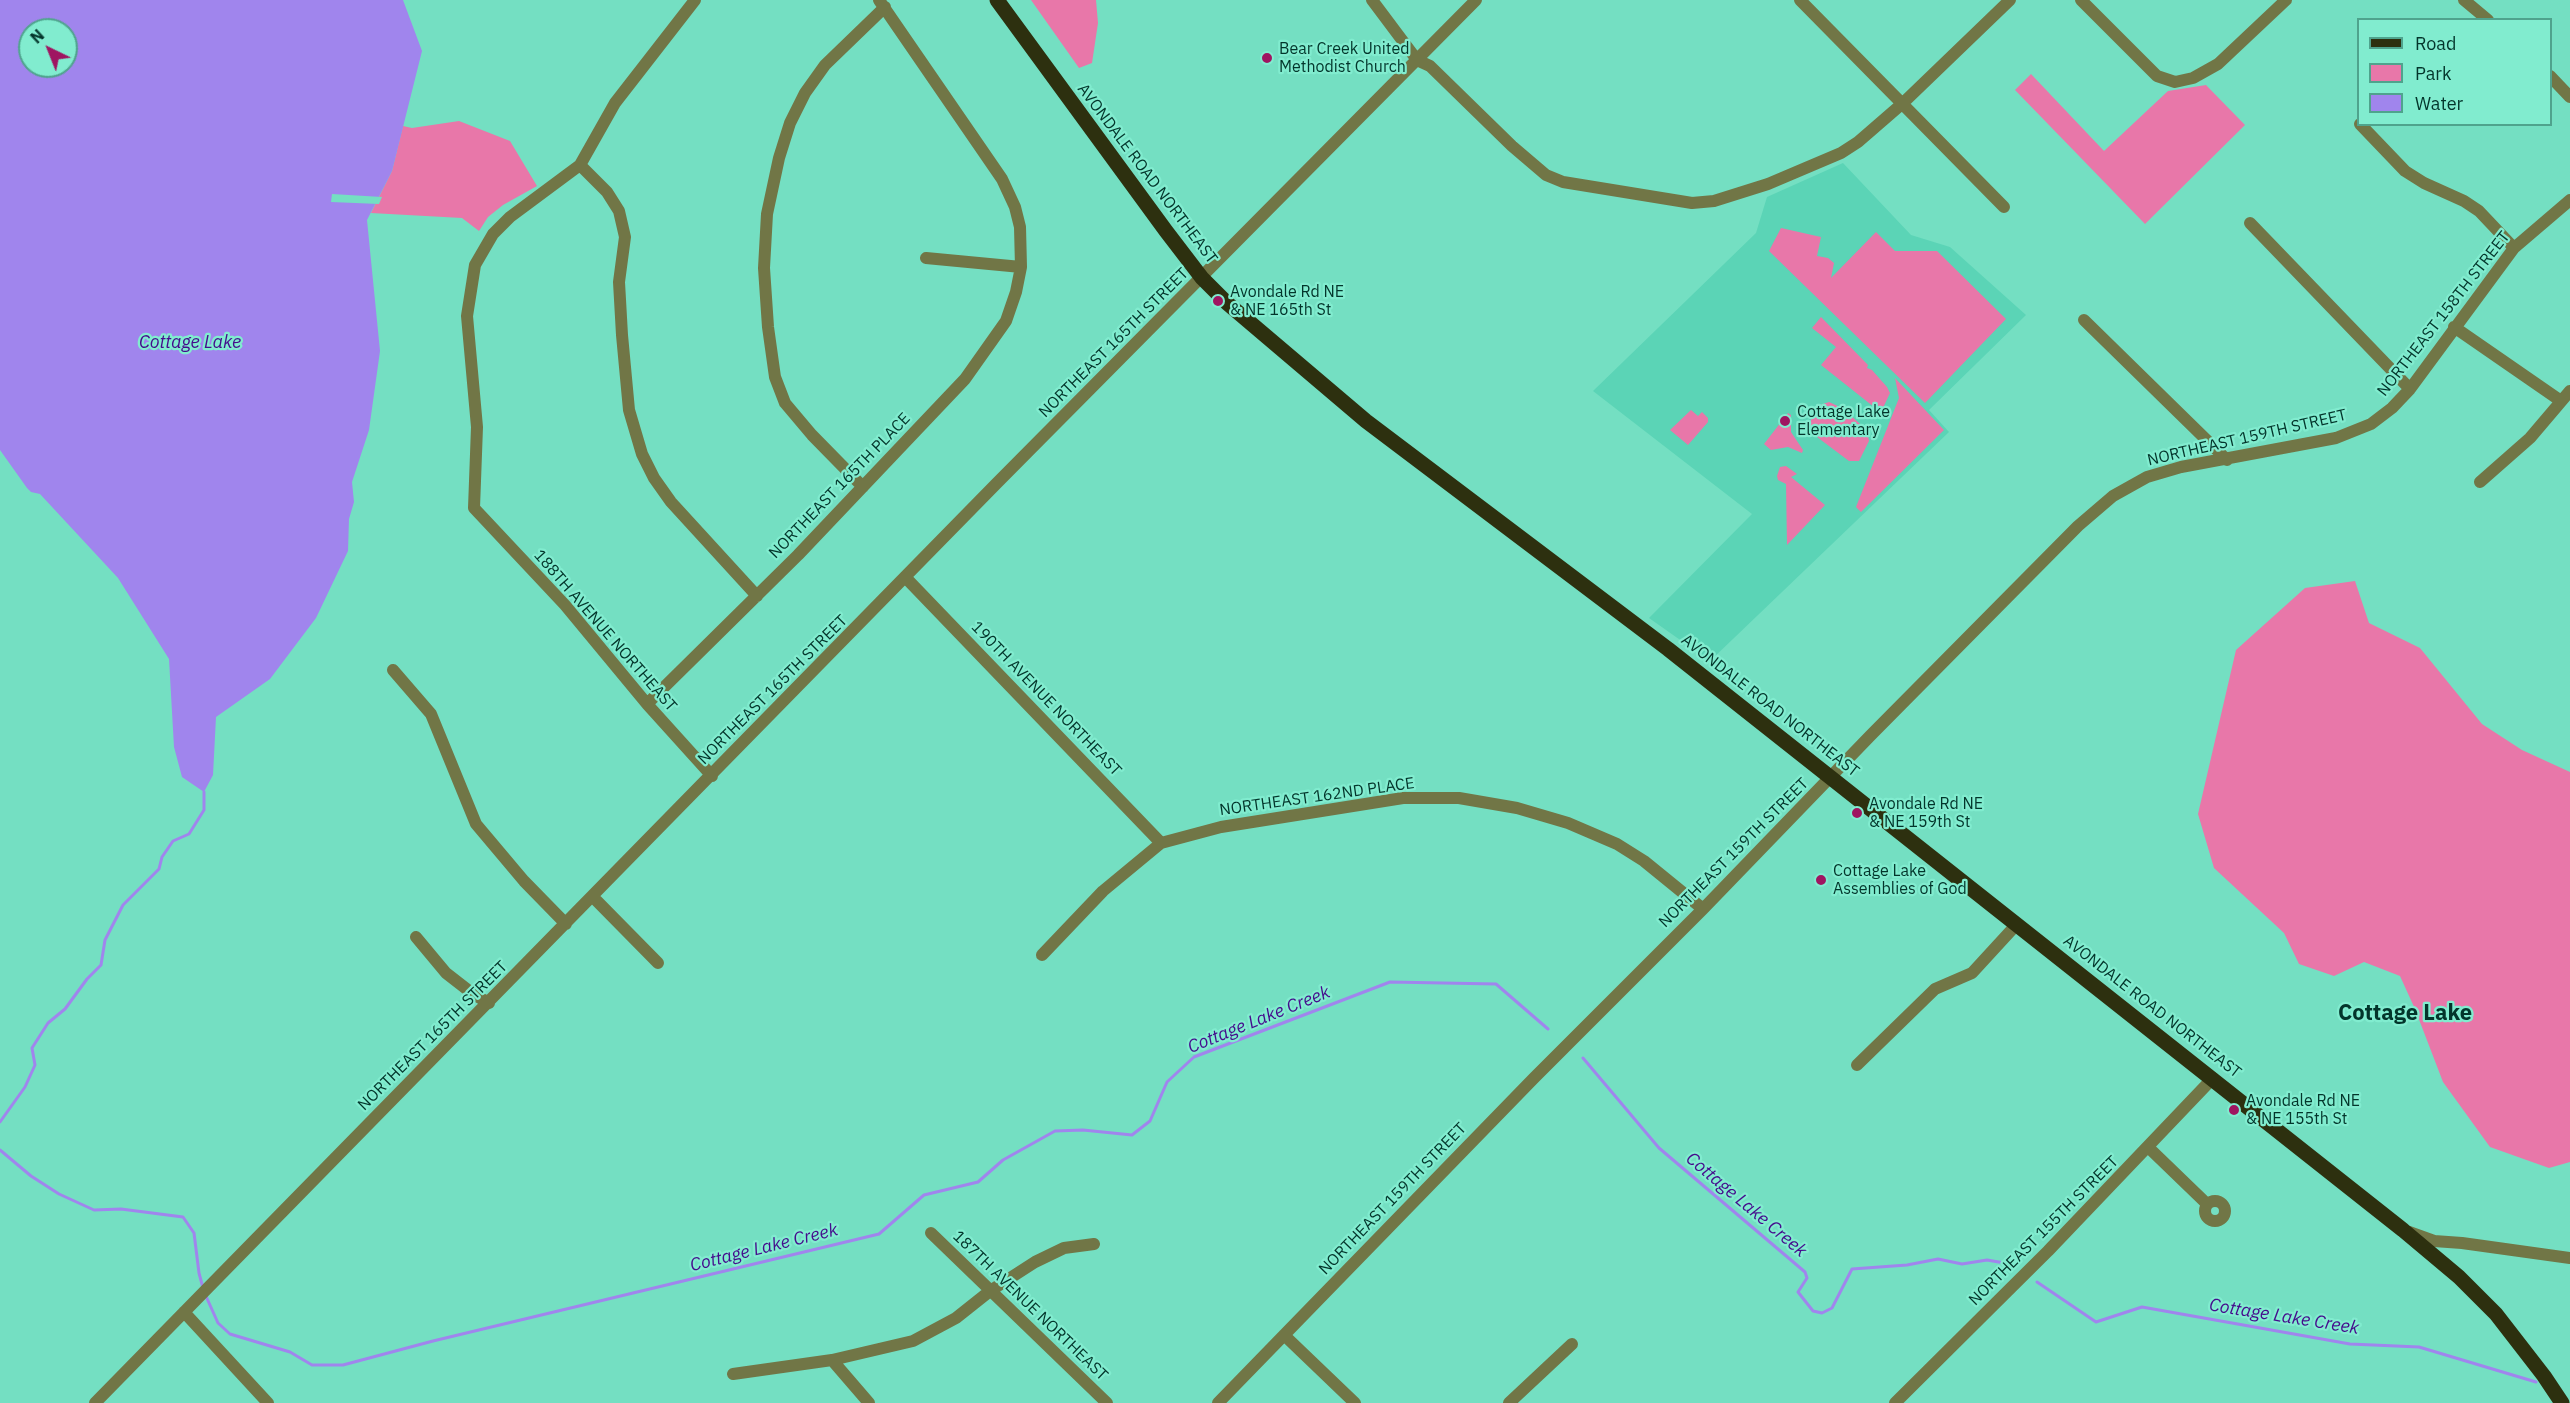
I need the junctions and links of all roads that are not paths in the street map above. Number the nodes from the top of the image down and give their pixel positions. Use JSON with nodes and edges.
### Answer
{"nodes":[{"id":1,"x":695,"y":0,"type":"edge"},
{"id":2,"x":997,"y":0,"type":"edge"},
{"id":3,"x":1372,"y":0,"type":"edge"},
{"id":4,"x":1476,"y":0,"type":"edge"},
{"id":5,"x":1800,"y":0,"type":"edge"},
{"id":6,"x":2010,"y":0,"type":"edge"},
{"id":7,"x":2081,"y":0,"type":"edge"},
{"id":8,"x":2286,"y":0,"type":"edge"},
{"id":9,"x":2464,"y":0,"type":"edge"},
{"id":10,"x":882,"y":4,"type":"edge"},
{"id":11,"x":2486,"y":18,"type":"edge"},
{"id":12,"x":1417,"y":60,"type":"junction"},
{"id":13,"x":2552,"y":78,"type":"edge"},
{"id":14,"x":2570,"y":97,"type":"edge"},
{"id":15,"x":1903,"y":103,"type":"junction"},
{"id":16,"x":2362,"y":126,"type":"edge"},
{"id":17,"x":580,"y":165,"type":"junction"},
{"id":18,"x":2570,"y":200,"type":"edge"},
{"id":19,"x":2004,"y":207,"type":"dead end"},
{"id":20,"x":2250,"y":223,"type":"dead end"},
{"id":21,"x":2514,"y":248,"type":"junction"},
{"id":22,"x":926,"y":258,"type":"dead end"},
{"id":23,"x":1022,"y":267,"type":"junction"},
{"id":24,"x":1202,"y":278,"type":"junction"},
{"id":25,"x":2084,"y":320,"type":"dead end"},
{"id":26,"x":2454,"y":327,"type":"junction"},
{"id":27,"x":2410,"y":389,"type":"junction"},
{"id":28,"x":2570,"y":391,"type":"edge"},
{"id":29,"x":2560,"y":401,"type":"junction"},
{"id":30,"x":2371,"y":424,"type":"joint"},
{"id":31,"x":2227,"y":460,"type":"junction"},
{"id":32,"x":2480,"y":482,"type":"dead end"},
{"id":33,"x":863,"y":487,"type":"junction"},
{"id":34,"x":906,"y":578,"type":"junction"},
{"id":35,"x":757,"y":596,"type":"junction"},
{"id":36,"x":393,"y":670,"type":"dead end"},
{"id":37,"x":647,"y":704,"type":"junction"},
{"id":38,"x":712,"y":776,"type":"junction"},
{"id":39,"x":1832,"y":777,"type":"junction"},
{"id":40,"x":1161,"y":843,"type":"junction"},
{"id":41,"x":592,"y":897,"type":"junction"},
{"id":42,"x":1703,"y":909,"type":"junction"},
{"id":43,"x":566,"y":924,"type":"junction"},
{"id":44,"x":2017,"y":924,"type":"junction"},
{"id":45,"x":416,"y":937,"type":"dead end"},
{"id":46,"x":1042,"y":955,"type":"dead end"},
{"id":47,"x":658,"y":963,"type":"dead end"},
{"id":48,"x":489,"y":1002,"type":"junction"},
{"id":49,"x":1857,"y":1065,"type":"dead end"},
{"id":50,"x":2213,"y":1078,"type":"junction"},
{"id":51,"x":2149,"y":1148,"type":"junction"},
{"id":52,"x":2207,"y":1204,"type":"dead end"},
{"id":53,"x":2403,"y":1230,"type":"junction"},
{"id":54,"x":931,"y":1233,"type":"dead end"},
{"id":55,"x":1094,"y":1244,"type":"dead end"},
{"id":56,"x":2570,"y":1258,"type":"edge"},
{"id":57,"x":990,"y":1292,"type":"junction"},
{"id":58,"x":184,"y":1312,"type":"junction"},
{"id":59,"x":1284,"y":1335,"type":"junction"},
{"id":60,"x":1572,"y":1344,"type":"dead end"},
{"id":61,"x":832,"y":1360,"type":"junction"},
{"id":62,"x":733,"y":1374,"type":"dead end"},
{"id":63,"x":95,"y":1403,"type":"edge"},
{"id":64,"x":268,"y":1403,"type":"edge"},
{"id":65,"x":869,"y":1403,"type":"edge"},
{"id":66,"x":1107,"y":1403,"type":"edge"},
{"id":67,"x":1218,"y":1403,"type":"edge"},
{"id":68,"x":1355,"y":1403,"type":"edge"},
{"id":69,"x":1509,"y":1403,"type":"edge"},
{"id":70,"x":1895,"y":1403,"type":"edge"},
{"id":71,"x":2562,"y":1403,"type":"edge"}],
"edges":[{"from":1,"to":17,"type":"street"},
{"from":2,"to":24,"type":"main road","name":"AVONDALE ROAD NORTHEAST"},
{"from":3,"to":12,"type":"street"},
{"from":4,"to":12,"type":"street","name":"NORTHEAST 165TH STREET"},
{"from":5,"to":15,"type":"street"},
{"from":6,"to":15,"type":"street"},
{"from":7,"to":8,"type":"street"},
{"from":9,"to":11,"type":"street"},
{"from":10,"to":23,"type":"street","name":"NORTHEAST 165TH PLACE"},
{"from":10,"to":33,"type":"street"},
{"from":12,"to":15,"type":"street"},
{"from":12,"to":24,"type":"street","name":"NORTHEAST 165TH STREET"},
{"from":13,"to":14,"type":"street"},
{"from":15,"to":19,"type":"street"},
{"from":16,"to":21,"type":"street"},
{"from":17,"to":35,"type":"street"},
{"from":17,"to":37,"type":"street","name":"188TH AVENUE NORTHEAST"},
{"from":18,"to":21,"type":"street","name":"NORTHEAST 158TH STREET"},
{"from":20,"to":27,"type":"street"},
{"from":21,"to":26,"type":"street","name":"NORTHEAST 158TH STREET"},
{"from":22,"to":23,"type":"street"},
{"from":23,"to":33,"type":"street","name":"NORTHEAST 165TH PLACE"},
{"from":24,"to":34,"type":"street","name":"NORTHEAST 165TH STREET"},
{"from":24,"to":39,"type":"main road","name":"AVONDALE ROAD NORTHEAST"},
{"from":25,"to":31,"type":"street"},
{"from":26,"to":27,"type":"street","name":"NORTHEAST 158TH STREET"},
{"from":26,"to":29,"type":"street"},
{"from":27,"to":30,"type":"street","name":"NORTHEAST 158TH STREET"},
{"from":28,"to":29,"type":"street"},
{"from":29,"to":32,"type":"street"},
{"from":30,"to":31,"type":"street","name":"NORTHEAST 159TH STREET"},
{"from":31,"to":39,"type":"street","name":"NORTHEAST 159TH STREET"},
{"from":33,"to":35,"type":"street","name":"NORTHEAST 165TH PLACE"},
{"from":34,"to":38,"type":"street","name":"NORTHEAST 165TH STREET"},
{"from":34,"to":40,"type":"street","name":"190TH AVENUE NORTHEAST"},
{"from":35,"to":37,"type":"street","name":"NORTHEAST 165TH PLACE"},
{"from":36,"to":43,"type":"street"},
{"from":37,"to":38,"type":"street","name":"188TH AVENUE NORTHEAST"},
{"from":38,"to":41,"type":"street","name":"NORTHEAST 165TH STREET"},
{"from":39,"to":42,"type":"street","name":"NORTHEAST 159TH STREET"},
{"from":39,"to":44,"type":"main road","name":"AVONDALE ROAD NORTHEAST"},
{"from":40,"to":42,"type":"street","name":"NORTHEAST 162ND PLACE"},
{"from":40,"to":46,"type":"street"},
{"from":41,"to":43,"type":"street","name":"NORTHEAST 165TH STREET"},
{"from":41,"to":47,"type":"street"},
{"from":42,"to":59,"type":"street","name":"NORTHEAST 159TH STREET"},
{"from":43,"to":48,"type":"street","name":"NORTHEAST 165TH STREET"},
{"from":44,"to":49,"type":"street"},
{"from":44,"to":50,"type":"main road","name":"AVONDALE ROAD NORTHEAST"},
{"from":45,"to":48,"type":"street"},
{"from":48,"to":58,"type":"street","name":"NORTHEAST 165TH STREET"},
{"from":50,"to":51,"type":"street","name":"NORTHEAST 155TH STREET"},
{"from":50,"to":53,"type":"main road","name":"AVONDALE ROAD NORTHEAST"},
{"from":51,"to":52,"type":"street"},
{"from":51,"to":70,"type":"street","name":"NORTHEAST 155TH STREET"},
{"from":53,"to":56,"type":"street"},
{"from":53,"to":71,"type":"main road","name":"AVONDALE ROAD NORTHEAST"},
{"from":54,"to":57,"type":"street","name":"187TH AVENUE NORTHEAST"},
{"from":55,"to":57,"type":"street"},
{"from":57,"to":61,"type":"street"},
{"from":57,"to":66,"type":"street","name":"187TH AVENUE NORTHEAST"},
{"from":58,"to":63,"type":"street","name":"NORTHEAST 165TH STREET"},
{"from":58,"to":64,"type":"street"},
{"from":59,"to":67,"type":"street","name":"NORTHEAST 159TH STREET"},
{"from":59,"to":68,"type":"street"},
{"from":60,"to":69,"type":"street"},
{"from":61,"to":62,"type":"street"},
{"from":61,"to":65,"type":"street"}]}
